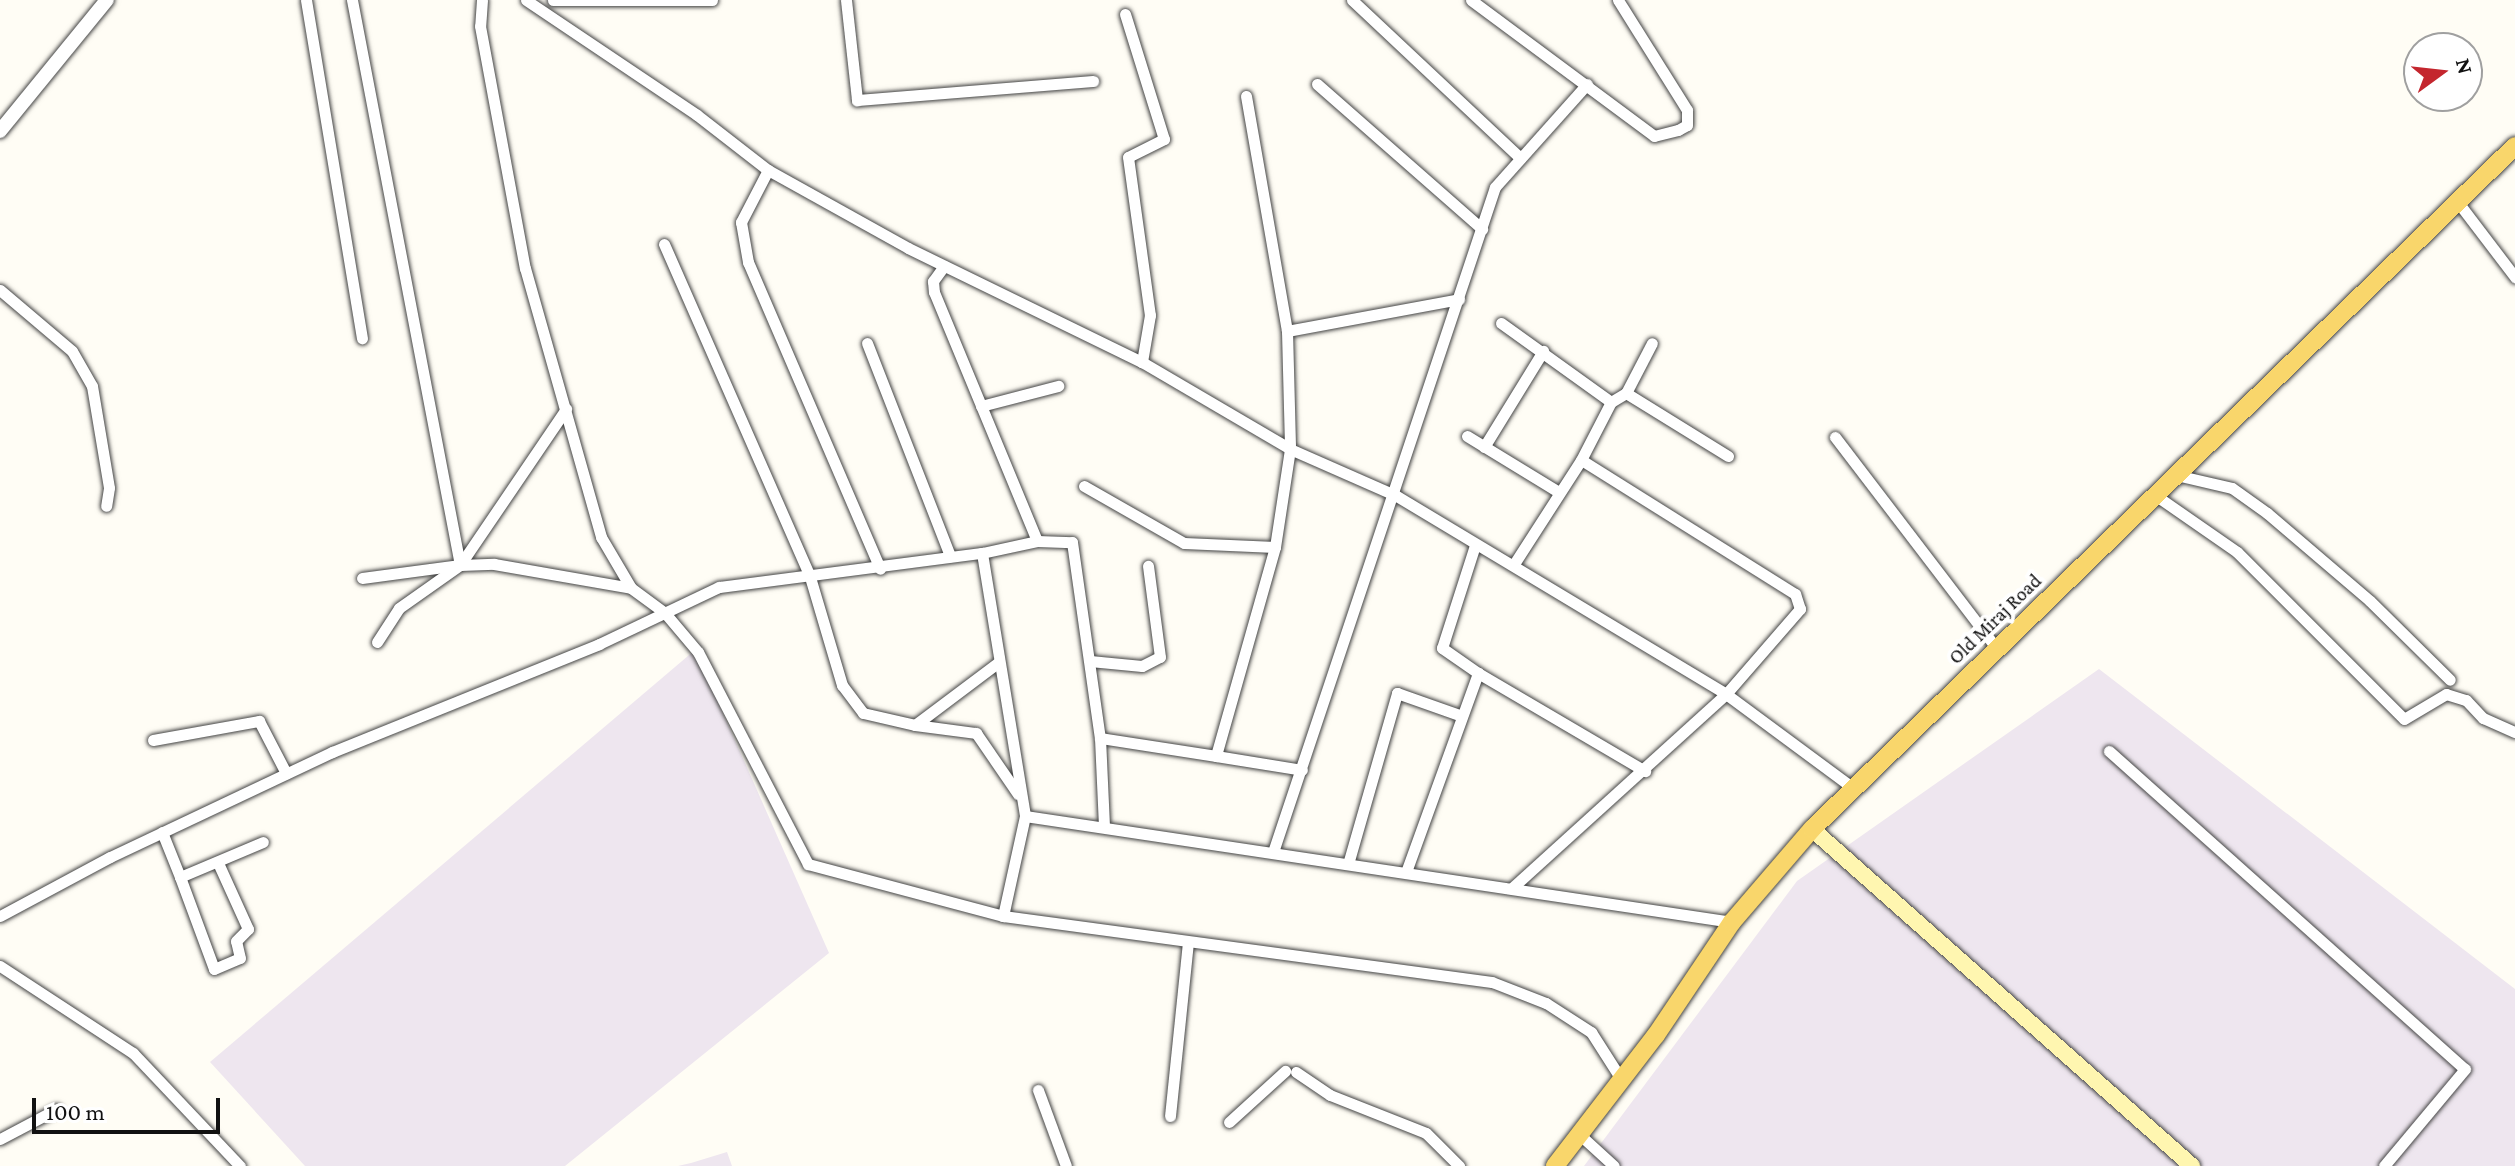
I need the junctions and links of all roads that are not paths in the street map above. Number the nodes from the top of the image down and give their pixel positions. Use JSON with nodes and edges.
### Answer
{"nodes":[{"id":1,"x":107,"y":0,"type":"edge"},
{"id":2,"x":306,"y":0,"type":"edge"},
{"id":3,"x":352,"y":0,"type":"edge"},
{"id":4,"x":482,"y":0,"type":"edge"},
{"id":5,"x":526,"y":0,"type":"edge"},
{"id":6,"x":553,"y":0,"type":"edge"},
{"id":7,"x":712,"y":0,"type":"edge"},
{"id":8,"x":846,"y":0,"type":"edge"},
{"id":9,"x":1352,"y":0,"type":"edge"},
{"id":10,"x":1471,"y":0,"type":"edge"},
{"id":11,"x":1618,"y":0,"type":"edge"},
{"id":12,"x":1125,"y":14,"type":"dead end"},
{"id":13,"x":1093,"y":81,"type":"dead end"},
{"id":14,"x":1317,"y":84,"type":"dead end"},
{"id":15,"x":1587,"y":84,"type":"junction"},
{"id":16,"x":1246,"y":96,"type":"dead end"},
{"id":17,"x":0,"y":131,"type":"edge"},
{"id":18,"x":2515,"y":146,"type":"edge"},
{"id":19,"x":1520,"y":158,"type":"junction"},
{"id":20,"x":768,"y":170,"type":"junction"},
{"id":21,"x":2457,"y":201,"type":"junction"},
{"id":22,"x":1482,"y":229,"type":"junction"},
{"id":23,"x":664,"y":244,"type":"dead end"},
{"id":24,"x":944,"y":266,"type":"junction"},
{"id":25,"x":2515,"y":277,"type":"edge"},
{"id":26,"x":0,"y":290,"type":"edge"},
{"id":27,"x":1459,"y":299,"type":"junction"},
{"id":28,"x":1501,"y":323,"type":"dead end"},
{"id":29,"x":1287,"y":331,"type":"junction"},
{"id":30,"x":362,"y":338,"type":"dead end"},
{"id":31,"x":867,"y":343,"type":"dead end"},
{"id":32,"x":1652,"y":343,"type":"dead end"},
{"id":33,"x":1543,"y":351,"type":"junction"},
{"id":34,"x":1142,"y":362,"type":"junction"},
{"id":35,"x":1058,"y":386,"type":"dead end"},
{"id":36,"x":1626,"y":393,"type":"junction"},
{"id":37,"x":1611,"y":402,"type":"junction"},
{"id":38,"x":981,"y":406,"type":"junction"},
{"id":39,"x":566,"y":409,"type":"junction"},
{"id":40,"x":1467,"y":436,"type":"dead end"},
{"id":41,"x":1835,"y":437,"type":"dead end"},
{"id":42,"x":1484,"y":447,"type":"junction"},
{"id":43,"x":1290,"y":449,"type":"junction"},
{"id":44,"x":1728,"y":456,"type":"dead end"},
{"id":45,"x":1581,"y":460,"type":"junction"},
{"id":46,"x":2176,"y":475,"type":"junction"},
{"id":47,"x":1084,"y":486,"type":"dead end"},
{"id":48,"x":1557,"y":491,"type":"junction"},
{"id":49,"x":1395,"y":495,"type":"junction"},
{"id":50,"x":2155,"y":495,"type":"junction"},
{"id":51,"x":106,"y":506,"type":"dead end"},
{"id":52,"x":1037,"y":541,"type":"junction"},
{"id":53,"x":1475,"y":545,"type":"junction"},
{"id":54,"x":1275,"y":547,"type":"junction"},
{"id":55,"x":982,"y":553,"type":"junction"},
{"id":56,"x":950,"y":556,"type":"junction"},
{"id":57,"x":1514,"y":564,"type":"junction"},
{"id":58,"x":460,"y":565,"type":"junction"},
{"id":59,"x":1148,"y":566,"type":"dead end"},
{"id":60,"x":880,"y":569,"type":"junction"},
{"id":61,"x":810,"y":577,"type":"junction"},
{"id":62,"x":362,"y":578,"type":"dead end"},
{"id":63,"x":631,"y":588,"type":"junction"},
{"id":64,"x":665,"y":613,"type":"junction"},
{"id":65,"x":377,"y":642,"type":"dead end"},
{"id":66,"x":1997,"y":649,"type":"junction"},
{"id":67,"x":1090,"y":661,"type":"junction"},
{"id":68,"x":999,"y":662,"type":"junction"},
{"id":69,"x":1478,"y":673,"type":"junction"},
{"id":70,"x":2450,"y":680,"type":"dead end"},
{"id":71,"x":1726,"y":694,"type":"junction"},
{"id":72,"x":1462,"y":716,"type":"junction"},
{"id":73,"x":915,"y":725,"type":"junction"},
{"id":74,"x":2515,"y":732,"type":"edge"},
{"id":75,"x":1100,"y":738,"type":"junction"},
{"id":76,"x":153,"y":740,"type":"dead end"},
{"id":77,"x":2109,"y":751,"type":"dead end"},
{"id":78,"x":1216,"y":756,"type":"junction"},
{"id":79,"x":1302,"y":770,"type":"junction"},
{"id":80,"x":1645,"y":771,"type":"junction"},
{"id":81,"x":286,"y":773,"type":"junction"},
{"id":82,"x":1853,"y":788,"type":"junction"},
{"id":83,"x":1023,"y":801,"type":"junction"},
{"id":84,"x":1025,"y":816,"type":"junction"},
{"id":85,"x":1104,"y":827,"type":"junction"},
{"id":86,"x":1812,"y":829,"type":"junction"},
{"id":87,"x":162,"y":832,"type":"junction"},
{"id":88,"x":263,"y":842,"type":"dead end"},
{"id":89,"x":1273,"y":852,"type":"junction"},
{"id":90,"x":1348,"y":864,"type":"junction"},
{"id":91,"x":219,"y":865,"type":"dead end"},
{"id":92,"x":1406,"y":872,"type":"junction"},
{"id":93,"x":180,"y":877,"type":"junction"},
{"id":94,"x":1512,"y":888,"type":"junction"},
{"id":95,"x":0,"y":916,"type":"edge"},
{"id":96,"x":1003,"y":916,"type":"junction"},
{"id":97,"x":1732,"y":922,"type":"junction"},
{"id":98,"x":1188,"y":943,"type":"junction"},
{"id":99,"x":0,"y":966,"type":"edge"},
{"id":100,"x":1621,"y":1079,"type":"junction"},
{"id":101,"x":1038,"y":1090,"type":"dead end"},
{"id":102,"x":57,"y":1109,"type":"dead end"},
{"id":103,"x":1170,"y":1116,"type":"dead end"},
{"id":104,"x":1229,"y":1122,"type":"dead end"},
{"id":105,"x":1579,"y":1134,"type":"junction"},
{"id":106,"x":0,"y":1139,"type":"edge"},
{"id":107,"x":235,"y":1164,"type":"edge"},
{"id":108,"x":1066,"y":1166,"type":"edge"},
{"id":109,"x":1459,"y":1166,"type":"edge"},
{"id":110,"x":1555,"y":1166,"type":"edge"},
{"id":111,"x":1614,"y":1166,"type":"edge"},
{"id":112,"x":2192,"y":1166,"type":"edge"},
{"id":113,"x":2384,"y":1166,"type":"edge"}],
"edges":[{"from":1,"to":17,"type":"street"},
{"from":2,"to":30,"type":"street"},
{"from":3,"to":58,"type":"street"},
{"from":4,"to":39,"type":"street"},
{"from":5,"to":20,"type":"street"},
{"from":6,"to":7,"type":"street"},
{"from":8,"to":13,"type":"street"},
{"from":9,"to":19,"type":"street"},
{"from":10,"to":15,"type":"street"},
{"from":11,"to":15,"type":"street"},
{"from":12,"to":34,"type":"street"},
{"from":14,"to":22,"type":"street"},
{"from":15,"to":19,"type":"street"},
{"from":16,"to":29,"type":"street"},
{"from":18,"to":21,"type":"main road","name":"Old Miraj Road"},
{"from":19,"to":22,"type":"street"},
{"from":20,"to":24,"type":"street"},
{"from":20,"to":60,"type":"street"},
{"from":21,"to":25,"type":"street"},
{"from":21,"to":46,"type":"main road","name":"Old Miraj Road"},
{"from":22,"to":27,"type":"street"},
{"from":23,"to":61,"type":"street"},
{"from":24,"to":34,"type":"street"},
{"from":24,"to":38,"type":"street"},
{"from":26,"to":51,"type":"street"},
{"from":27,"to":29,"type":"street"},
{"from":27,"to":49,"type":"street"},
{"from":28,"to":33,"type":"street"},
{"from":29,"to":43,"type":"street"},
{"from":31,"to":56,"type":"street"},
{"from":32,"to":36,"type":"street"},
{"from":33,"to":37,"type":"street"},
{"from":33,"to":42,"type":"street"},
{"from":34,"to":43,"type":"street"},
{"from":35,"to":38,"type":"street"},
{"from":36,"to":37,"type":"street"},
{"from":36,"to":44,"type":"street"},
{"from":37,"to":45,"type":"street"},
{"from":38,"to":52,"type":"street"},
{"from":39,"to":58,"type":"street"},
{"from":39,"to":63,"type":"street"},
{"from":40,"to":42,"type":"street"},
{"from":41,"to":66,"type":"street"},
{"from":42,"to":48,"type":"street"},
{"from":43,"to":49,"type":"street"},
{"from":43,"to":54,"type":"street"},
{"from":45,"to":48,"type":"street"},
{"from":45,"to":71,"type":"street"},
{"from":46,"to":50,"type":"main road","name":"Old Miraj Road"},
{"from":46,"to":70,"type":"street"},
{"from":47,"to":54,"type":"street"},
{"from":48,"to":57,"type":"street"},
{"from":49,"to":53,"type":"street"},
{"from":49,"to":79,"type":"street"},
{"from":50,"to":66,"type":"main road","name":"Old Miraj Road"},
{"from":50,"to":74,"type":"street"},
{"from":52,"to":55,"type":"street"},
{"from":52,"to":67,"type":"street"},
{"from":53,"to":57,"type":"street"},
{"from":53,"to":69,"type":"street"},
{"from":54,"to":78,"type":"street"},
{"from":55,"to":56,"type":"street"},
{"from":55,"to":68,"type":"street"},
{"from":56,"to":60,"type":"street"},
{"from":57,"to":71,"type":"street"},
{"from":58,"to":62,"type":"street"},
{"from":58,"to":63,"type":"street"},
{"from":58,"to":65,"type":"street"},
{"from":59,"to":67,"type":"street"},
{"from":60,"to":61,"type":"street"},
{"from":61,"to":64,"type":"street"},
{"from":61,"to":73,"type":"street"},
{"from":63,"to":64,"type":"street"},
{"from":64,"to":81,"type":"street"},
{"from":64,"to":96,"type":"street"},
{"from":66,"to":82,"type":"main road","name":"Old Miraj Road"},
{"from":67,"to":75,"type":"street"},
{"from":68,"to":73,"type":"street"},
{"from":68,"to":83,"type":"street"},
{"from":69,"to":72,"type":"street"},
{"from":69,"to":80,"type":"street"},
{"from":71,"to":80,"type":"street"},
{"from":71,"to":82,"type":"street"},
{"from":72,"to":90,"type":"street"},
{"from":72,"to":92,"type":"street"},
{"from":73,"to":83,"type":"street"},
{"from":75,"to":78,"type":"street"},
{"from":75,"to":85,"type":"street"},
{"from":76,"to":81,"type":"street"},
{"from":77,"to":113,"type":"street"},
{"from":78,"to":79,"type":"street"},
{"from":79,"to":89,"type":"street"},
{"from":80,"to":94,"type":"street"},
{"from":81,"to":87,"type":"street"},
{"from":82,"to":86,"type":"main road","name":"Old Miraj Road"},
{"from":83,"to":84,"type":"street"},
{"from":84,"to":85,"type":"street"},
{"from":84,"to":96,"type":"street"},
{"from":85,"to":89,"type":"street"},
{"from":86,"to":97,"type":"main road","name":"Old Miraj Road"},
{"from":86,"to":112,"type":"main road"},
{"from":87,"to":93,"type":"street"},
{"from":87,"to":95,"type":"street"},
{"from":88,"to":93,"type":"street"},
{"from":89,"to":90,"type":"street"},
{"from":90,"to":92,"type":"street"},
{"from":91,"to":93,"type":"street"},
{"from":92,"to":94,"type":"street"},
{"from":94,"to":97,"type":"street"},
{"from":96,"to":98,"type":"street"},
{"from":97,"to":100,"type":"main road","name":"Old Miraj Road"},
{"from":98,"to":100,"type":"street"},
{"from":98,"to":103,"type":"street"},
{"from":99,"to":107,"type":"street"},
{"from":100,"to":105,"type":"main road","name":"Old Miraj Road"},
{"from":101,"to":108,"type":"street"},
{"from":102,"to":106,"type":"street"},
{"from":104,"to":109,"type":"street"},
{"from":105,"to":110,"type":"main road","name":"Old Miraj Road"},
{"from":105,"to":111,"type":"street"}]}
